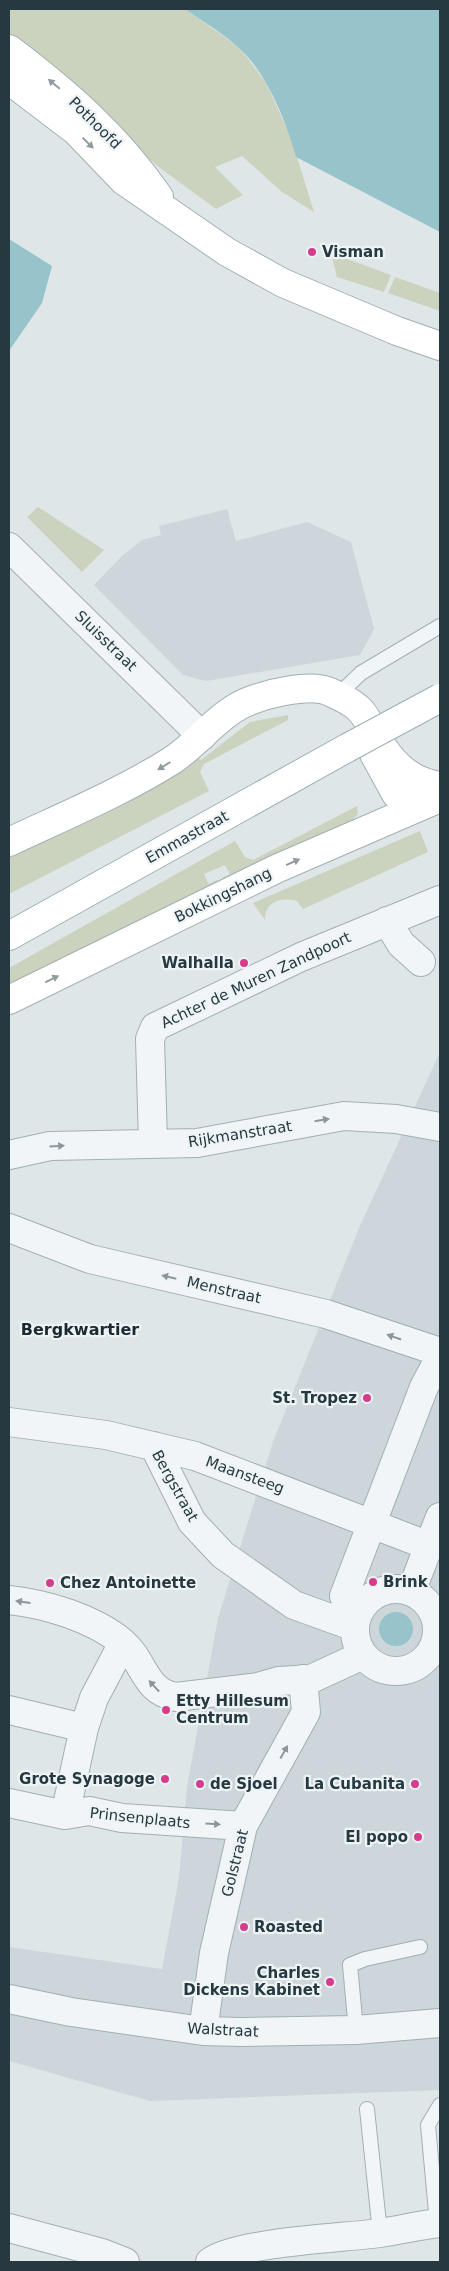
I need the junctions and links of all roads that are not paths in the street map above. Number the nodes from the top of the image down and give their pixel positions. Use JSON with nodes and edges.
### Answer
{"nodes":[{"id":1,"x":9,"y":49,"type":"edge"},
{"id":2,"x":9,"y":80,"type":"edge"},
{"id":3,"x":168,"y":211,"type":"junction"},
{"id":4,"x":334,"y":303,"type":"junction"},
{"id":5,"x":440,"y":327,"type":"edge"},
{"id":6,"x":440,"y":346,"type":"edge"},
{"id":7,"x":9,"y":547,"type":"edge"},
{"id":8,"x":440,"y":626,"type":"edge"},
{"id":9,"x":440,"y":698,"type":"edge"},
{"id":10,"x":342,"y":699,"type":"junction"},
{"id":11,"x":202,"y":736,"type":"junction"},
{"id":12,"x":440,"y":786,"type":"edge"},
{"id":13,"x":440,"y":798,"type":"edge"},
{"id":14,"x":413,"y":809,"type":"junction"},
{"id":15,"x":9,"y":842,"type":"edge"},
{"id":16,"x":440,"y":900,"type":"edge"},
{"id":17,"x":387,"y":920,"type":"junction"},
{"id":18,"x":9,"y":936,"type":"edge"},
{"id":19,"x":421,"y":962,"type":"dead end"},
{"id":20,"x":9,"y":1000,"type":"edge"},
{"id":21,"x":440,"y":1126,"type":"edge"},
{"id":22,"x":153,"y":1143,"type":"junction"},
{"id":23,"x":9,"y":1155,"type":"edge"},
{"id":24,"x":9,"y":1228,"type":"edge"},
{"id":25,"x":440,"y":1352,"type":"edge"},
{"id":26,"x":440,"y":1357,"type":"edge"},
{"id":27,"x":9,"y":1422,"type":"edge"},
{"id":28,"x":154,"y":1446,"type":"junction"},
{"id":29,"x":440,"y":1517,"type":"edge"},
{"id":30,"x":372,"y":1523,"type":"junction"},
{"id":31,"x":429,"y":1546,"type":"junction"},
{"id":32,"x":411,"y":1592,"type":"junction"},
{"id":33,"x":9,"y":1600,"type":"edge"},
{"id":34,"x":355,"y":1627,"type":"junction"},
{"id":35,"x":123,"y":1642,"type":"junction"},
{"id":36,"x":363,"y":1655,"type":"junction"},
{"id":37,"x":433,"y":1662,"type":"edge"},
{"id":38,"x":303,"y":1679,"type":"junction"},
{"id":39,"x":9,"y":1710,"type":"edge"},
{"id":40,"x":84,"y":1728,"type":"junction"},
{"id":41,"x":9,"y":1803,"type":"edge"},
{"id":42,"x":65,"y":1815,"type":"junction"},
{"id":43,"x":244,"y":1826,"type":"junction"},
{"id":44,"x":420,"y":1947,"type":"dead end"},
{"id":45,"x":9,"y":1999,"type":"edge"},
{"id":46,"x":440,"y":2023,"type":"edge"},
{"id":47,"x":356,"y":2030,"type":"junction"},
{"id":48,"x":203,"y":2031,"type":"junction"},
{"id":49,"x":440,"y":2105,"type":"edge"},
{"id":50,"x":367,"y":2108,"type":"dead end"},
{"id":51,"x":439,"y":2223,"type":"edge"},
{"id":52,"x":9,"y":2228,"type":"edge"},
{"id":53,"x":380,"y":2233,"type":"junction"},
{"id":54,"x":125,"y":2262,"type":"edge"},
{"id":55,"x":210,"y":2262,"type":"edge"}],
"edges":[{"from":3,"to":1,"type":"street","name":"Pothoofd","one_way":true},
{"from":2,"to":3,"type":"street","name":"Pothoofd","one_way":true},
{"from":3,"to":4,"type":"street","name":"Pothoofd"},
{"from":4,"to":5,"type":"street","name":"Pothoofd"},
{"from":4,"to":6,"type":"street","name":"Pothoofd"},
{"from":7,"to":11,"type":"street","name":"Sluisstraat"},
{"from":8,"to":10,"type":"lane"},
{"from":9,"to":18,"type":"street","name":"Emmastraat","bridge":true},
{"from":10,"to":11,"type":"street"},
{"from":10,"to":12,"type":"street"},
{"from":10,"to":14,"type":"street"},
{"from":11,"to":15,"type":"street","one_way":true},
{"from":13,"to":14,"type":"street","name":"Bokkingshang"},
{"from":20,"to":14,"type":"street","name":"Bokkingshang","one_way":true},
{"from":16,"to":17,"type":"street","name":"Achter de Muren Zandpoort"},
{"from":17,"to":19,"type":"street"},
{"from":17,"to":22,"type":"street","name":"Achter de Muren Zandpoort"},
{"from":22,"to":21,"type":"street","name":"Rijkmanstraat","one_way":true},
{"from":23,"to":22,"type":"street","name":"Rijkmanstraat","one_way":true},
{"from":25,"to":24,"type":"street","name":"Menstraat","one_way":true},
{"from":26,"to":30,"type":"street"},
{"from":27,"to":28,"type":"street","name":"Bergstraat"},
{"from":28,"to":30,"type":"street","name":"Maansteeg"},
{"from":28,"to":34,"type":"street","name":"Bergstraat"},
{"from":29,"to":31,"type":"street"},
{"from":30,"to":31,"type":"street"},
{"from":30,"to":34,"type":"street"},
{"from":31,"to":32,"type":"street"},
{"from":32,"to":34,"type":"street"},
{"from":32,"to":37,"type":"street"},
{"from":35,"to":33,"type":"street","one_way":true},
{"from":34,"to":36,"type":"street"},
{"from":38,"to":35,"type":"street","one_way":true},
{"from":35,"to":40,"type":"street"},
{"from":36,"to":37,"type":"street"},
{"from":36,"to":38,"type":"street"},
{"from":43,"to":38,"type":"street","name":"Golstraat","one_way":true},
{"from":39,"to":40,"type":"street"},
{"from":40,"to":42,"type":"street"},
{"from":41,"to":42,"type":"street","name":"Prinsenplaats"},
{"from":42,"to":43,"type":"street","name":"Prinsenplaats","one_way":true},
{"from":43,"to":48,"type":"street","name":"Golstraat"},
{"from":44,"to":47,"type":"lane"},
{"from":45,"to":48,"type":"street","name":"Walstraat"},
{"from":46,"to":47,"type":"street","name":"Walstraat"},
{"from":47,"to":48,"type":"street","name":"Walstraat"},
{"from":49,"to":51,"type":"lane"},
{"from":50,"to":53,"type":"lane"},
{"from":51,"to":53,"type":"street"},
{"from":52,"to":54,"type":"street"},
{"from":53,"to":55,"type":"street"}]}
